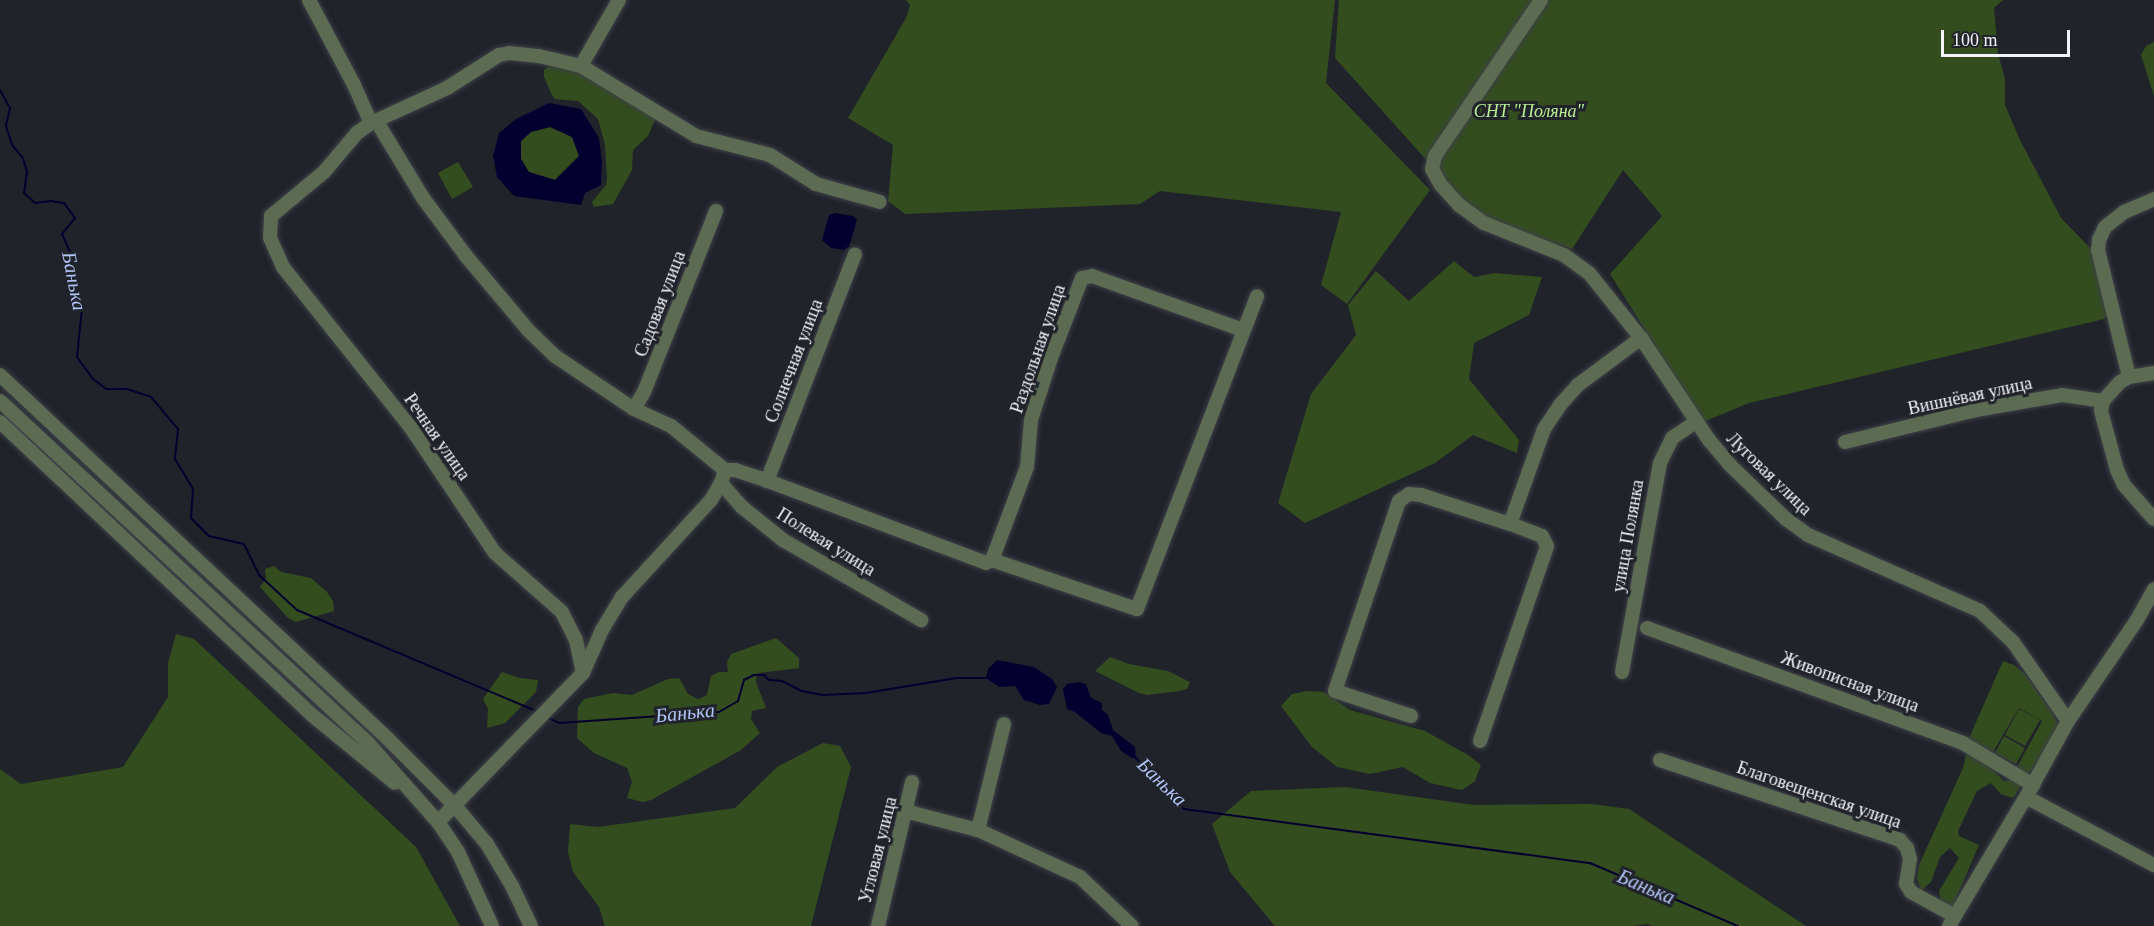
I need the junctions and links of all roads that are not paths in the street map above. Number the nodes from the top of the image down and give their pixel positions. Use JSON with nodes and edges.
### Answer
{"nodes":[{"id":1,"x":309,"y":0,"type":"edge"},
{"id":2,"x":620,"y":0,"type":"edge"},
{"id":3,"x":1541,"y":0,"type":"edge"},
{"id":4,"x":581,"y":66,"type":"junction"},
{"id":5,"x":374,"y":122,"type":"junction"},
{"id":6,"x":2154,"y":199,"type":"edge"},
{"id":7,"x":880,"y":202,"type":"dead end"},
{"id":8,"x":716,"y":211,"type":"dead end"},
{"id":9,"x":855,"y":254,"type":"dead end"},
{"id":10,"x":1257,"y":296,"type":"dead end"},
{"id":11,"x":1243,"y":330,"type":"junction"},
{"id":12,"x":1641,"y":338,"type":"junction"},
{"id":13,"x":2154,"y":373,"type":"edge"},
{"id":14,"x":0,"y":375,"type":"edge"},
{"id":15,"x":2129,"y":377,"type":"junction"},
{"id":16,"x":0,"y":401,"type":"edge"},
{"id":17,"x":2103,"y":401,"type":"junction"},
{"id":18,"x":634,"y":409,"type":"junction"},
{"id":19,"x":0,"y":422,"type":"edge"},
{"id":20,"x":1696,"y":422,"type":"junction"},
{"id":21,"x":1845,"y":442,"type":"dead end"},
{"id":22,"x":723,"y":476,"type":"junction"},
{"id":23,"x":767,"y":481,"type":"junction"},
{"id":24,"x":2154,"y":519,"type":"edge"},
{"id":25,"x":1510,"y":524,"type":"junction"},
{"id":26,"x":992,"y":560,"type":"junction"},
{"id":27,"x":2154,"y":589,"type":"edge"},
{"id":28,"x":921,"y":620,"type":"dead end"},
{"id":29,"x":1647,"y":628,"type":"dead end"},
{"id":30,"x":1622,"y":672,"type":"dead end"},
{"id":31,"x":583,"y":673,"type":"junction"},
{"id":32,"x":1411,"y":716,"type":"dead end"},
{"id":33,"x":2068,"y":721,"type":"junction"},
{"id":34,"x":1004,"y":724,"type":"dead end"},
{"id":35,"x":1480,"y":741,"type":"dead end"},
{"id":36,"x":1660,"y":760,"type":"dead end"},
{"id":37,"x":912,"y":782,"type":"dead end"},
{"id":38,"x":2029,"y":791,"type":"junction"},
{"id":39,"x":455,"y":806,"type":"junction"},
{"id":40,"x":905,"y":811,"type":"junction"},
{"id":41,"x":435,"y":817,"type":"junction"},
{"id":42,"x":978,"y":830,"type":"junction"},
{"id":43,"x":2154,"y":865,"type":"edge"},
{"id":44,"x":1952,"y":921,"type":"edge"},
{"id":45,"x":492,"y":926,"type":"edge"},
{"id":46,"x":531,"y":926,"type":"edge"},
{"id":47,"x":878,"y":926,"type":"edge"},
{"id":48,"x":1132,"y":926,"type":"edge"}],
"edges":[{"from":1,"to":5,"type":"street","name":"Полевая улица"},
{"from":2,"to":4,"type":"street"},
{"from":3,"to":12,"type":"street","name":"Луговая улица"},
{"from":4,"to":5,"type":"street"},
{"from":4,"to":7,"type":"street"},
{"from":5,"to":18,"type":"street","name":"Полевая улица"},
{"from":5,"to":31,"type":"street","name":"Речная улица"},
{"from":6,"to":15,"type":"street"},
{"from":8,"to":18,"type":"street","name":"Садовая улица"},
{"from":9,"to":23,"type":"street","name":"Солнечная улица"},
{"from":10,"to":11,"type":"street"},
{"from":11,"to":26,"type":"street"},
{"from":11,"to":26,"type":"street","name":"Раздольная улица"},
{"from":12,"to":20,"type":"street","name":"Луговая улица"},
{"from":12,"to":25,"type":"street"},
{"from":13,"to":15,"type":"street"},
{"from":14,"to":39,"type":"street"},
{"from":15,"to":17,"type":"street"},
{"from":16,"to":41,"type":"street"},
{"from":17,"to":21,"type":"street","name":"Вишнёвая улица"},
{"from":17,"to":24,"type":"street"},
{"from":18,"to":22,"type":"street","name":"Полевая улица"},
{"from":19,"to":41,"type":"street"},
{"from":20,"to":30,"type":"street","name":"улица Полянка"},
{"from":20,"to":33,"type":"street","name":"Луговая улица"},
{"from":22,"to":23,"type":"street"},
{"from":22,"to":28,"type":"street","name":"Полевая улица"},
{"from":22,"to":31,"type":"street"},
{"from":23,"to":26,"type":"street"},
{"from":25,"to":32,"type":"street"},
{"from":25,"to":35,"type":"street"},
{"from":27,"to":33,"type":"street"},
{"from":29,"to":38,"type":"street","name":"Живописная улица"},
{"from":31,"to":39,"type":"street"},
{"from":33,"to":38,"type":"street"},
{"from":34,"to":42,"type":"street"},
{"from":36,"to":44,"type":"street","name":"Благовещенская улица"},
{"from":37,"to":40,"type":"street","name":"Угловая улица"},
{"from":38,"to":43,"type":"street","name":"Живописная улица"},
{"from":38,"to":44,"type":"street"},
{"from":39,"to":41,"type":"street"},
{"from":39,"to":46,"type":"street"},
{"from":40,"to":42,"type":"street"},
{"from":40,"to":47,"type":"street","name":"Угловая улица"},
{"from":41,"to":45,"type":"street"},
{"from":42,"to":48,"type":"street"}]}
